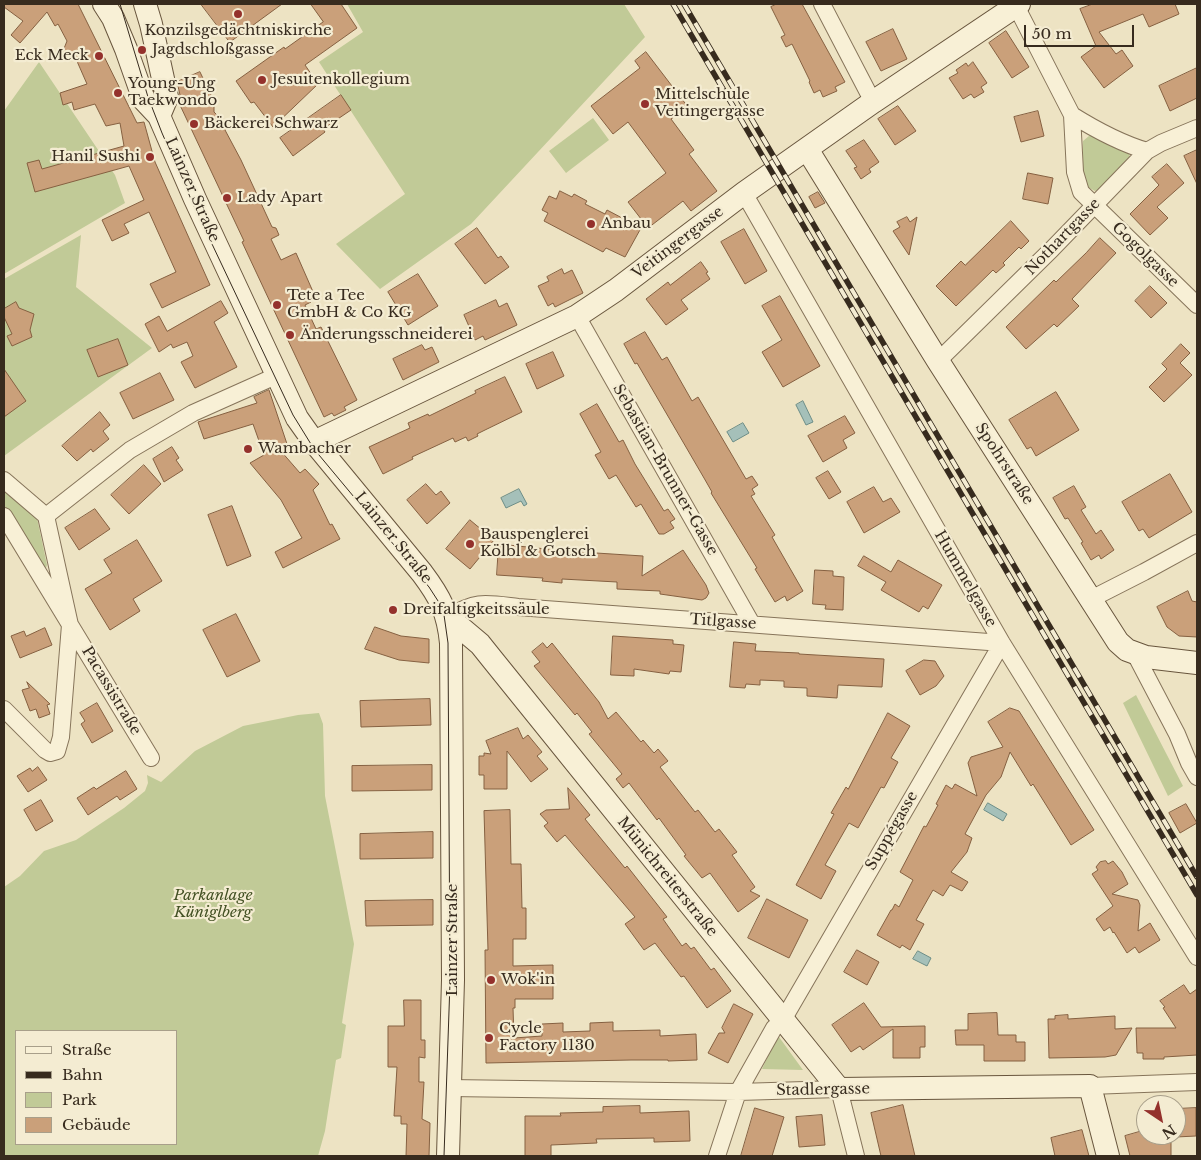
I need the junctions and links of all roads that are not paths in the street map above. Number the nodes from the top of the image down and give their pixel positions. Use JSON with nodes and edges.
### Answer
{"nodes":[{"id":1,"x":132,"y":4,"type":"edge"},
{"id":2,"x":145,"y":4,"type":"edge"},
{"id":3,"x":822,"y":4,"type":"edge"},
{"id":4,"x":1017,"y":4,"type":"edge"},
{"id":5,"x":109,"y":11,"type":"edge"},
{"id":6,"x":873,"y":102,"type":"junction"},
{"id":7,"x":1072,"y":115,"type":"junction"},
{"id":8,"x":159,"y":116,"type":"junction"},
{"id":9,"x":1197,"y":128,"type":"edge"},
{"id":10,"x":807,"y":149,"type":"junction"},
{"id":11,"x":1147,"y":151,"type":"junction"},
{"id":12,"x":744,"y":193,"type":"junction"},
{"id":13,"x":1093,"y":205,"type":"junction"},
{"id":14,"x":1197,"y":305,"type":"edge"},
{"id":15,"x":577,"y":316,"type":"junction"},
{"id":16,"x":938,"y":361,"type":"junction"},
{"id":17,"x":278,"y":375,"type":"junction"},
{"id":18,"x":314,"y":442,"type":"junction"},
{"id":19,"x":4,"y":480,"type":"edge"},
{"id":20,"x":4,"y":516,"type":"edge"},
{"id":21,"x":46,"y":516,"type":"junction"},
{"id":22,"x":1197,"y":543,"type":"edge"},
{"id":23,"x":1091,"y":599,"type":"junction"},
{"id":24,"x":448,"y":617,"type":"junction"},
{"id":25,"x":752,"y":624,"type":"junction"},
{"id":26,"x":70,"y":625,"type":"junction"},
{"id":27,"x":1002,"y":643,"type":"junction"},
{"id":28,"x":1135,"y":654,"type":"junction"},
{"id":29,"x":1197,"y":663,"type":"edge"},
{"id":30,"x":4,"y":709,"type":"edge"},
{"id":31,"x":151,"y":758,"type":"dead end"},
{"id":32,"x":1197,"y":777,"type":"edge"},
{"id":33,"x":1197,"y":958,"type":"edge"},
{"id":34,"x":783,"y":1020,"type":"junction"},
{"id":35,"x":1197,"y":1082,"type":"edge"},
{"id":36,"x":1090,"y":1086,"type":"junction"},
{"id":37,"x":449,"y":1088,"type":"junction"},
{"id":38,"x":839,"y":1089,"type":"junction"},
{"id":39,"x":738,"y":1092,"type":"junction"},
{"id":40,"x":448,"y":1156,"type":"edge"},
{"id":41,"x":717,"y":1156,"type":"edge"},
{"id":42,"x":856,"y":1156,"type":"edge"},
{"id":43,"x":1108,"y":1156,"type":"edge"}],
"edges":[{"from":1,"to":5,"type":"street"},
{"from":2,"to":8,"type":"street"},
{"from":3,"to":6,"type":"street"},
{"from":4,"to":6,"type":"street","name":"Veitingergasse"},
{"from":4,"to":7,"type":"street"},
{"from":5,"to":8,"type":"street","name":"Lainzer Straße"},
{"from":6,"to":10,"type":"street","name":"Veitingergasse"},
{"from":7,"to":11,"type":"street"},
{"from":7,"to":13,"type":"street","name":"Gogolgasse"},
{"from":8,"to":17,"type":"street","name":"Lainzer Straße"},
{"from":9,"to":11,"type":"street","name":"Nothartgasse"},
{"from":10,"to":12,"type":"street","name":"Veitingergasse"},
{"from":10,"to":16,"type":"street","name":"Spohrstraße"},
{"from":11,"to":13,"type":"street","name":"Nothartgasse"},
{"from":12,"to":15,"type":"street","name":"Veitingergasse"},
{"from":12,"to":27,"type":"street","name":"Hummelgasse"},
{"from":13,"to":14,"type":"street","name":"Gogolgasse"},
{"from":13,"to":16,"type":"street","name":"Nothartgasse"},
{"from":15,"to":18,"type":"street","name":"Veitingergasse"},
{"from":15,"to":25,"type":"street","name":"Sebastian-Brunner-Gasse"},
{"from":16,"to":23,"type":"street","name":"Spohrstraße"},
{"from":17,"to":18,"type":"street","name":"Lainzer Straße"},
{"from":17,"to":21,"type":"street"},
{"from":18,"to":24,"type":"street","name":"Lainzer Straße"},
{"from":19,"to":21,"type":"street"},
{"from":20,"to":26,"type":"street","name":"Pacassistraße"},
{"from":21,"to":26,"type":"street","name":"Pacassistraße"},
{"from":22,"to":23,"type":"street"},
{"from":23,"to":28,"type":"street","name":"Spohrstraße"},
{"from":24,"to":25,"type":"street","name":"Titlgasse"},
{"from":24,"to":34,"type":"street","name":"Münichreiterstraße"},
{"from":24,"to":37,"type":"street","name":"Lainzer Straße"},
{"from":25,"to":27,"type":"street","name":"Titlgasse"},
{"from":26,"to":30,"type":"street"},
{"from":26,"to":31,"type":"street","name":"Pacassistraße"},
{"from":27,"to":33,"type":"street","name":"Hummelgasse"},
{"from":27,"to":34,"type":"street","name":"Suppégasse"},
{"from":28,"to":29,"type":"street"},
{"from":28,"to":32,"type":"street","name":"Spohrstraße"},
{"from":34,"to":38,"type":"street","name":"Münichreiterstraße"},
{"from":34,"to":39,"type":"street","name":"Suppégasse"},
{"from":35,"to":36,"type":"street","name":"Stadlergasse"},
{"from":36,"to":38,"type":"street","name":"Stadlergasse"},
{"from":36,"to":43,"type":"street"},
{"from":37,"to":39,"type":"street","name":"Stadlergasse"},
{"from":37,"to":40,"type":"street","name":"Lainzer Straße"},
{"from":38,"to":39,"type":"street","name":"Stadlergasse"},
{"from":38,"to":42,"type":"street","name":"Münichreiterstraße"},
{"from":39,"to":41,"type":"street","name":"Suppégasse"}]}
